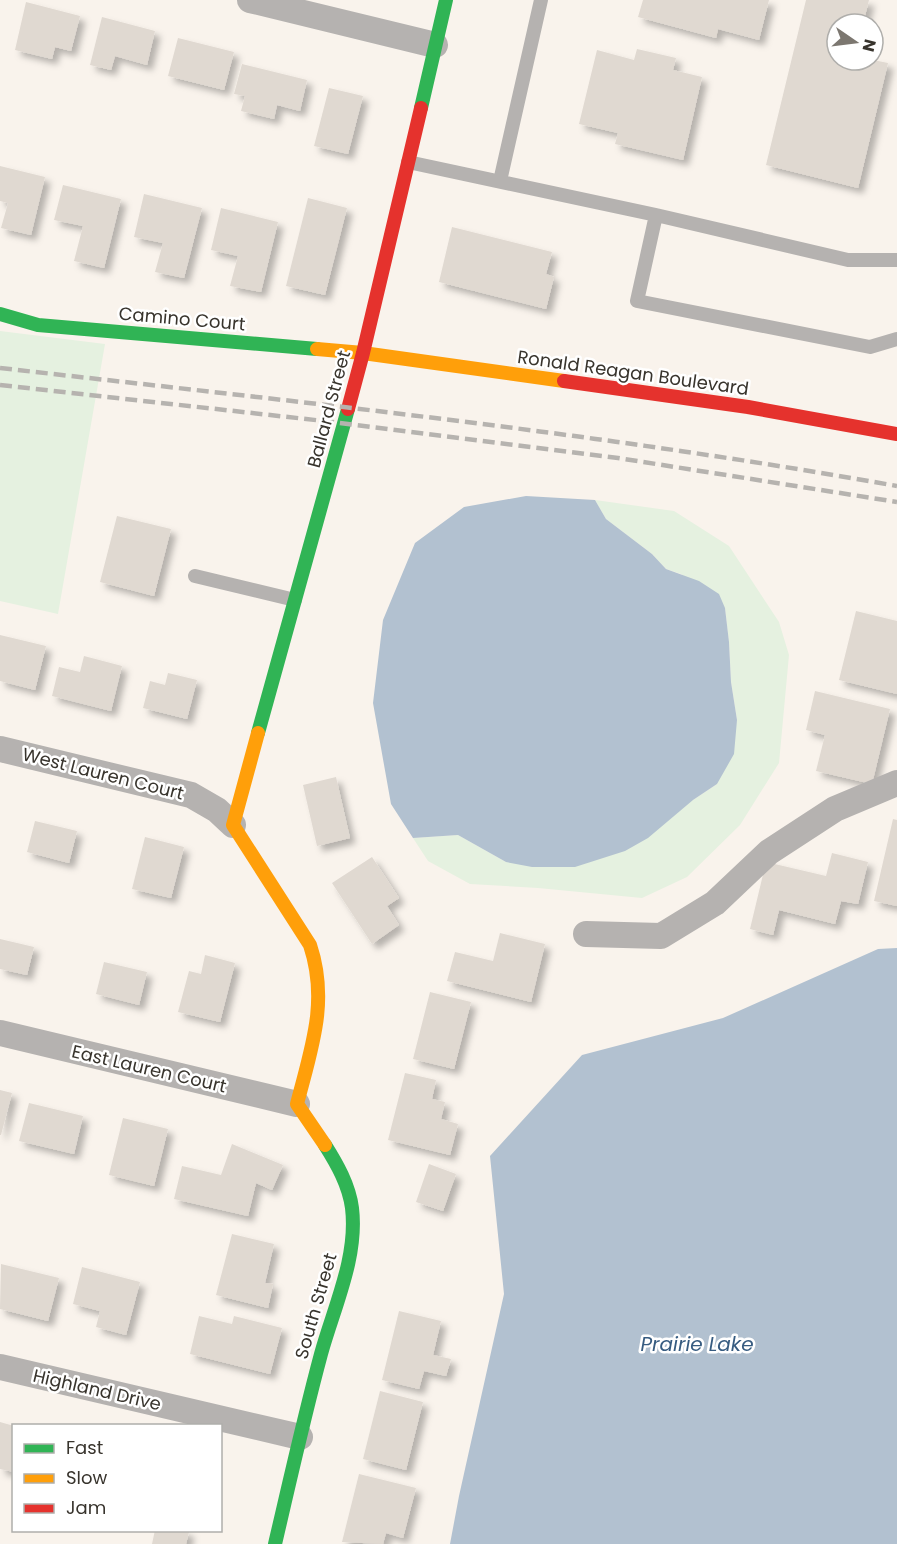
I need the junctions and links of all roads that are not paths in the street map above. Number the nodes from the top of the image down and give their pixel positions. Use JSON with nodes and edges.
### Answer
{"nodes":[{"id":1,"x":250,"y":0,"type":"edge"},
{"id":2,"x":446,"y":0,"type":"edge"},
{"id":3,"x":541,"y":0,"type":"edge"},
{"id":4,"x":435,"y":45,"type":"junction"},
{"id":5,"x":408,"y":162,"type":"junction"},
{"id":6,"x":500,"y":181,"type":"junction"},
{"id":7,"x":656,"y":215,"type":"junction"},
{"id":8,"x":897,"y":260,"type":"edge"},
{"id":9,"x":0,"y":314,"type":"edge"},
{"id":10,"x":897,"y":339,"type":"edge"},
{"id":11,"x":363,"y":353,"type":"junction"},
{"id":12,"x":897,"y":434,"type":"edge"},
{"id":13,"x":195,"y":576,"type":"dead end"},
{"id":14,"x":295,"y":600,"type":"junction"},
{"id":15,"x":0,"y":749,"type":"edge"},
{"id":16,"x":897,"y":783,"type":"edge"},
{"id":17,"x":233,"y":825,"type":"junction"},
{"id":18,"x":586,"y":934,"type":"dead end"},
{"id":19,"x":0,"y":1034,"type":"edge"},
{"id":20,"x":297,"y":1104,"type":"junction"},
{"id":21,"x":0,"y":1367,"type":"edge"},
{"id":22,"x":300,"y":1437,"type":"junction"},
{"id":23,"x":275,"y":1544,"type":"edge"}],
"edges":[{"from":1,"to":4,"type":"street"},
{"from":2,"to":4,"type":"street","name":"Ballard Street"},
{"from":3,"to":6,"type":"lane"},
{"from":4,"to":5,"type":"street","name":"Ballard Street"},
{"from":5,"to":6,"type":"lane"},
{"from":5,"to":11,"type":"street","name":"Ballard Street"},
{"from":6,"to":7,"type":"lane"},
{"from":7,"to":8,"type":"lane"},
{"from":7,"to":10,"type":"lane"},
{"from":9,"to":11,"type":"street","name":"Camino Court"},
{"from":11,"to":12,"type":"street","name":"Ronald Reagan Boulevard"},
{"from":11,"to":14,"type":"street","name":"Ballard Street"},
{"from":13,"to":14,"type":"lane"},
{"from":14,"to":17,"type":"street","name":"Ballard Street"},
{"from":15,"to":17,"type":"street","name":"West Lauren Court"},
{"from":16,"to":18,"type":"street"},
{"from":17,"to":20,"type":"street"},
{"from":19,"to":20,"type":"street","name":"East Lauren Court"},
{"from":20,"to":22,"type":"street","name":"South Street"},
{"from":21,"to":22,"type":"street","name":"Highland Drive"},
{"from":22,"to":23,"type":"street","name":"South Street"}]}
